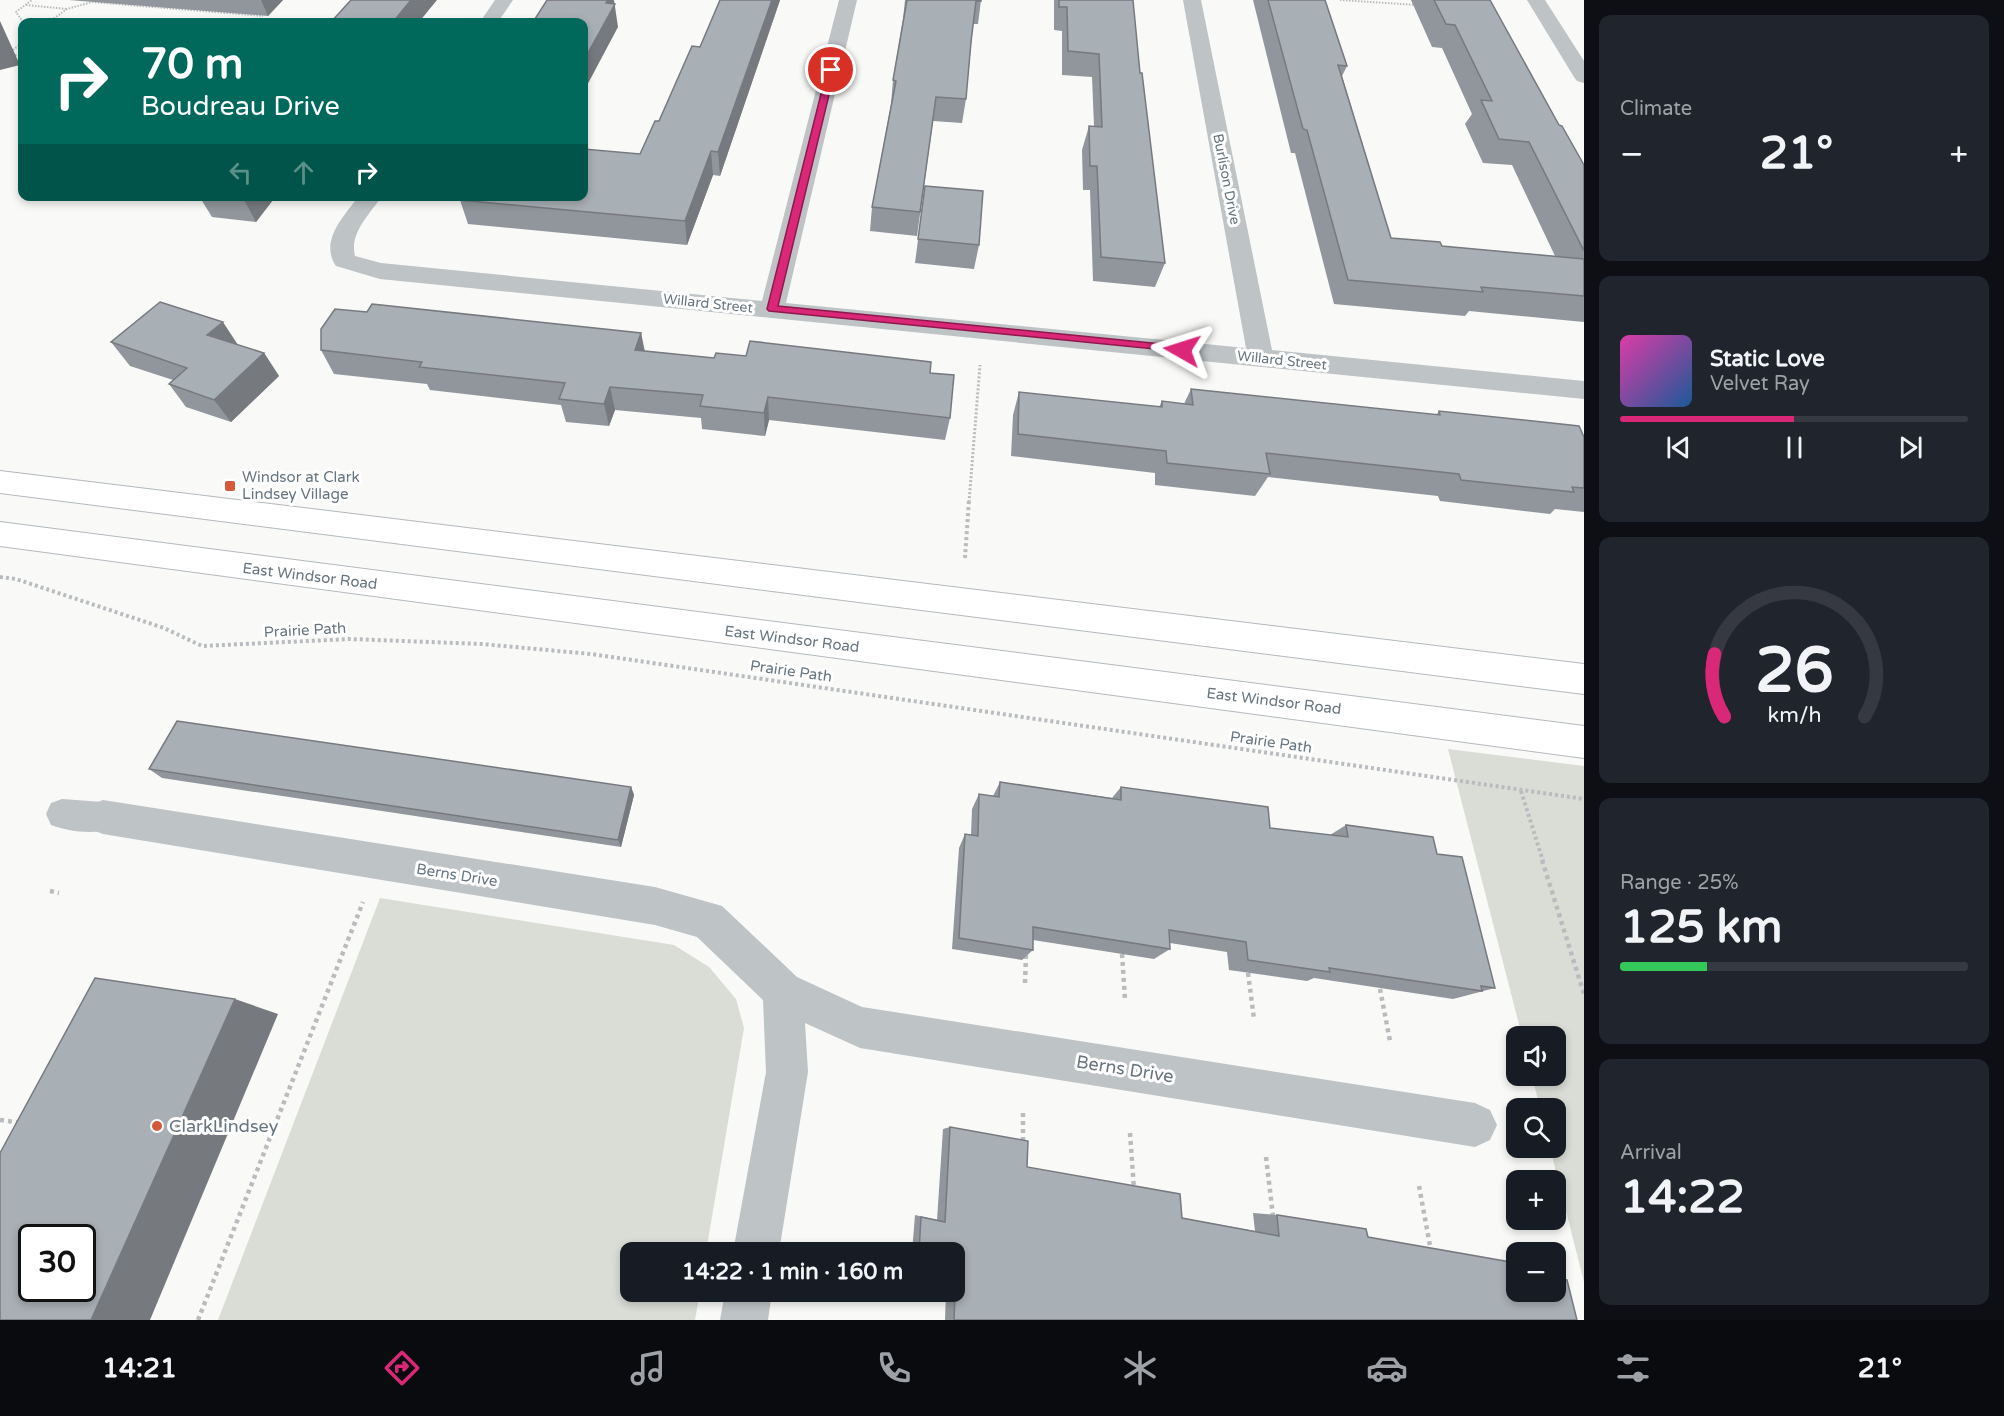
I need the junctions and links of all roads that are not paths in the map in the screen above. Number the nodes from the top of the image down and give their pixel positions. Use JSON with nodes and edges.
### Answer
{"nodes":[{"id":1,"x":504,"y":0,"type":"edge"},
{"id":2,"x":848,"y":0,"type":"edge"},
{"id":3,"x":1192,"y":0,"type":"edge"},
{"id":4,"x":1536,"y":0,"type":"edge"},
{"id":5,"x":492,"y":18,"type":"edge"},
{"id":6,"x":1584,"y":77,"type":"edge"},
{"id":7,"x":367,"y":201,"type":"edge"},
{"id":8,"x":772,"y":309,"type":"junction"},
{"id":9,"x":1261,"y":358,"type":"junction"},
{"id":10,"x":1584,"y":390,"type":"edge"},
{"id":11,"x":14,"y":484,"type":"edge"},
{"id":12,"x":0,"y":534,"type":"edge"},
{"id":13,"x":1584,"y":679,"type":"edge"},
{"id":14,"x":1584,"y":742,"type":"edge"},
{"id":15,"x":62,"y":814,"type":"dead end"},
{"id":16,"x":103,"y":817,"type":"joint"},
{"id":17,"x":783,"y":991,"type":"junction"},
{"id":18,"x":1474,"y":1125,"type":"dead end"},
{"id":19,"x":758,"y":1242,"type":"edge"},
{"id":20,"x":747,"y":1302,"type":"edge"},
{"id":21,"x":744,"y":1320,"type":"edge"}],
"edges":[{"from":1,"to":5,"type":"street"},
{"from":2,"to":8,"type":"street"},
{"from":3,"to":9,"type":"street","name":"Burlison Drive"},
{"from":4,"to":6,"type":"street"},
{"from":7,"to":8,"type":"street","name":"Willard Street"},
{"from":8,"to":9,"type":"street","name":"Willard Street"},
{"from":9,"to":10,"type":"street","name":"Willard Street"},
{"from":11,"to":13,"type":"main road"},
{"from":12,"to":14,"type":"main road","name":"East Windsor Road"},
{"from":15,"to":16,"type":"lane"},
{"from":16,"to":17,"type":"street","name":"Berns Drive"},
{"from":17,"to":18,"type":"street","name":"Berns Drive"},
{"from":17,"to":19,"type":"street"},
{"from":20,"to":21,"type":"street"}]}
